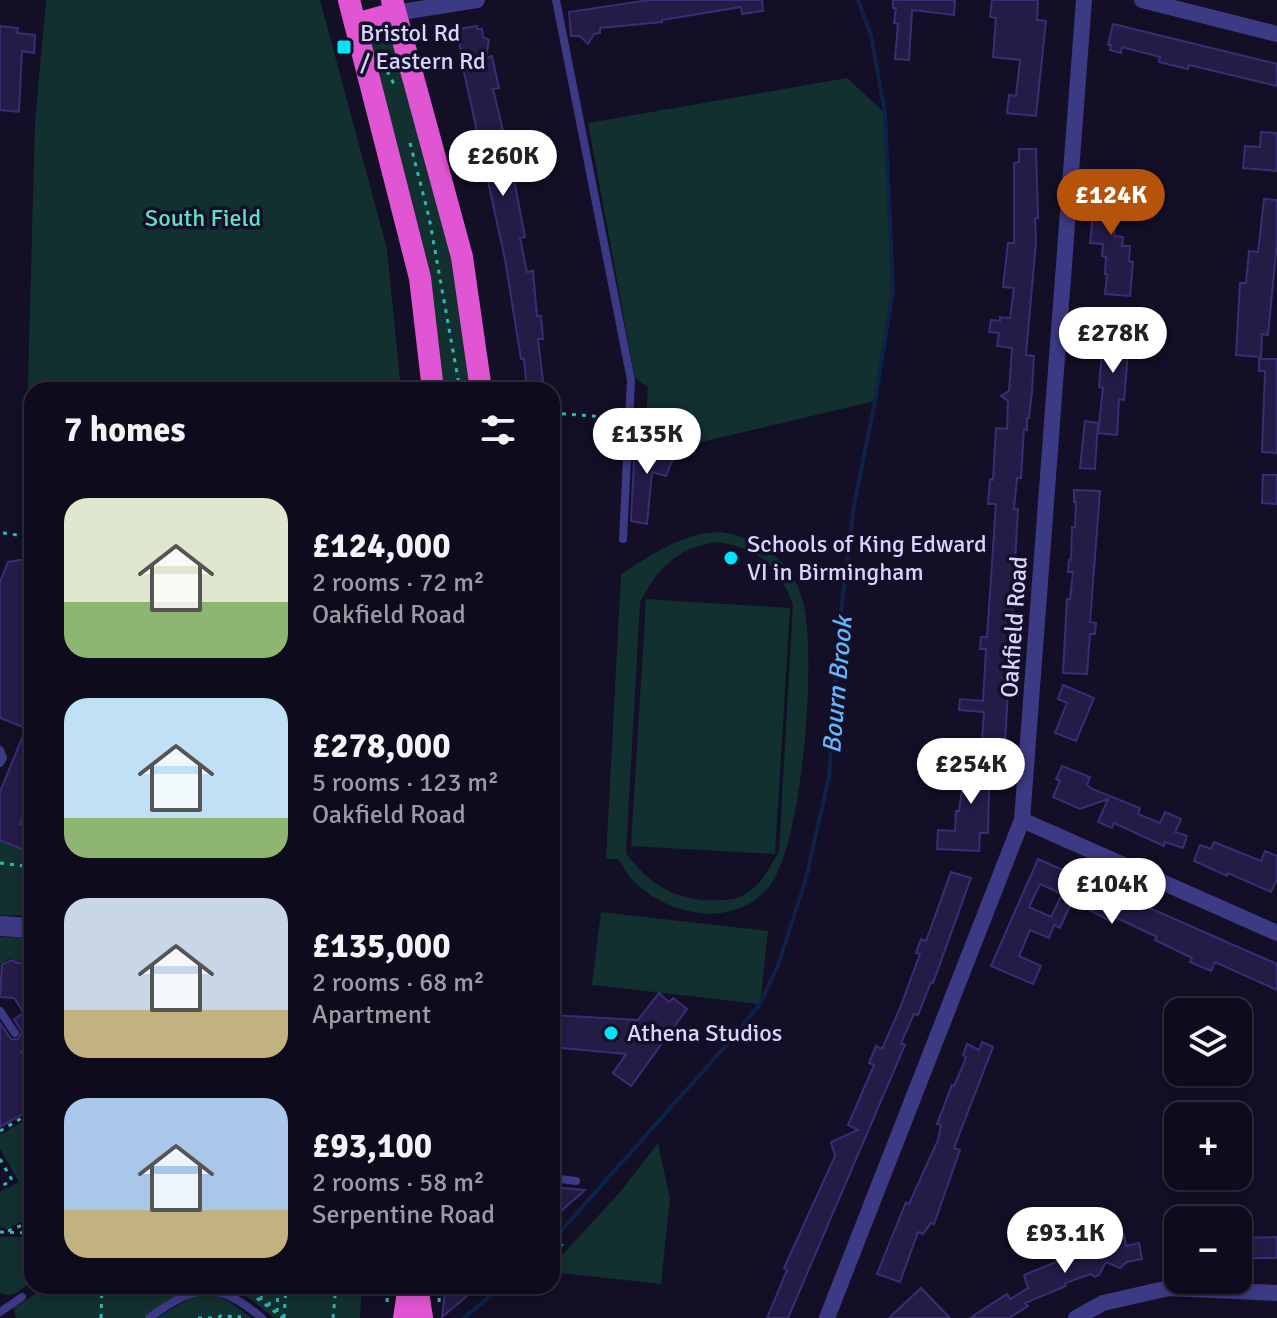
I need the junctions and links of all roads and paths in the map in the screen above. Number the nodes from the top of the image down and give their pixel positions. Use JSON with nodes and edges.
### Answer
{"nodes":[{"id":1,"x":349,"y":0,"type":"edge"},
{"id":2,"x":477,"y":0,"type":"edge"},
{"id":3,"x":556,"y":0,"type":"edge"},
{"id":4,"x":1084,"y":0,"type":"edge"},
{"id":5,"x":1142,"y":0,"type":"edge"},
{"id":6,"x":394,"y":6,"type":"edge"},
{"id":7,"x":355,"y":24,"type":"junction"},
{"id":8,"x":1277,"y":34,"type":"edge"},
{"id":9,"x":386,"y":68,"type":"dead end"},
{"id":10,"x":396,"y":87,"type":"dead end"},
{"id":11,"x":407,"y":131,"type":"dead end"},
{"id":12,"x":432,"y":382,"type":"edge"},
{"id":13,"x":459,"y":382,"type":"edge"},
{"id":14,"x":480,"y":382,"type":"edge"},
{"id":15,"x":560,"y":414,"type":"edge"},
{"id":16,"x":629,"y":418,"type":"junction"},
{"id":17,"x":3,"y":533,"type":"dead end"},
{"id":18,"x":24,"y":536,"type":"edge"},
{"id":19,"x":623,"y":539,"type":"dead end"},
{"id":20,"x":0,"y":750,"type":"edge"},
{"id":21,"x":0,"y":763,"type":"edge"},
{"id":22,"x":1022,"y":820,"type":"junction"},
{"id":23,"x":0,"y":863,"type":"edge"},
{"id":24,"x":24,"y":866,"type":"edge"},
{"id":25,"x":0,"y":926,"type":"edge"},
{"id":26,"x":24,"y":928,"type":"edge"},
{"id":27,"x":1277,"y":933,"type":"edge"},
{"id":28,"x":0,"y":1011,"type":"edge"},
{"id":29,"x":15,"y":1033,"type":"dead end"},
{"id":30,"x":24,"y":1115,"type":"edge"},
{"id":31,"x":0,"y":1131,"type":"edge"},
{"id":32,"x":0,"y":1159,"type":"edge"},
{"id":33,"x":560,"y":1179,"type":"edge"},
{"id":34,"x":576,"y":1181,"type":"dead end"},
{"id":35,"x":0,"y":1187,"type":"edge"},
{"id":36,"x":24,"y":1224,"type":"edge"},
{"id":37,"x":2,"y":1232,"type":"edge"},
{"id":38,"x":24,"y":1233,"type":"edge"},
{"id":39,"x":560,"y":1244,"type":"edge"},
{"id":40,"x":567,"y":1250,"type":"dead end"},
{"id":41,"x":1277,"y":1293,"type":"edge"},
{"id":42,"x":102,"y":1294,"type":"edge"},
{"id":43,"x":188,"y":1294,"type":"edge"},
{"id":44,"x":225,"y":1294,"type":"edge"},
{"id":45,"x":252,"y":1294,"type":"edge"},
{"id":46,"x":261,"y":1294,"type":"edge"},
{"id":47,"x":270,"y":1294,"type":"edge"},
{"id":48,"x":278,"y":1294,"type":"edge"},
{"id":49,"x":286,"y":1294,"type":"edge"},
{"id":50,"x":335,"y":1294,"type":"edge"},
{"id":51,"x":399,"y":1294,"type":"edge"},
{"id":52,"x":418,"y":1294,"type":"edge"},
{"id":53,"x":22,"y":1297,"type":"dead end"},
{"id":54,"x":261,"y":1300,"type":"junction"},
{"id":55,"x":269,"y":1306,"type":"junction"},
{"id":56,"x":0,"y":1312,"type":"edge"},
{"id":57,"x":277,"y":1312,"type":"junction"},
{"id":58,"x":1080,"y":1317,"type":"edge"},
{"id":59,"x":101,"y":1318,"type":"edge"},
{"id":60,"x":149,"y":1318,"type":"edge"},
{"id":61,"x":198,"y":1318,"type":"edge"},
{"id":62,"x":216,"y":1318,"type":"edge"},
{"id":63,"x":262,"y":1318,"type":"edge"},
{"id":64,"x":284,"y":1318,"type":"edge"},
{"id":65,"x":333,"y":1318,"type":"edge"},
{"id":66,"x":404,"y":1318,"type":"edge"},
{"id":67,"x":422,"y":1318,"type":"edge"},
{"id":68,"x":827,"y":1318,"type":"edge"}],
"edges":[{"from":1,"to":7,"type":"highway"},
{"from":2,"to":6,"type":"street"},
{"from":3,"to":16,"type":"lane"},
{"from":4,"to":22,"type":"street","name":"Oakfield Road"},
{"from":5,"to":8,"type":"street"},
{"from":6,"to":7,"type":"highway"},
{"from":6,"to":14,"type":"highway"},
{"from":7,"to":12,"type":"highway"},
{"from":9,"to":10,"type":"path"},
{"from":11,"to":13,"type":"path"},
{"from":15,"to":16,"type":"path"},
{"from":16,"to":19,"type":"lane"},
{"from":17,"to":18,"type":"path"},
{"from":20,"to":21,"type":"lane"},
{"from":22,"to":27,"type":"street"},
{"from":22,"to":68,"type":"street","name":"Oakfield Road"},
{"from":23,"to":24,"type":"path"},
{"from":25,"to":26,"type":"street"},
{"from":28,"to":29,"type":"lane"},
{"from":30,"to":31,"type":"path"},
{"from":32,"to":35,"type":"path"},
{"from":33,"to":34,"type":"lane"},
{"from":36,"to":37,"type":"path"},
{"from":37,"to":38,"type":"path"},
{"from":39,"to":40,"type":"path"},
{"from":41,"to":58,"type":"street"},
{"from":42,"to":59,"type":"path"},
{"from":43,"to":60,"type":"lane"},
{"from":44,"to":63,"type":"lane"},
{"from":45,"to":54,"type":"path"},
{"from":46,"to":54,"type":"path"},
{"from":47,"to":55,"type":"path"},
{"from":48,"to":57,"type":"path"},
{"from":49,"to":64,"type":"path"},
{"from":50,"to":65,"type":"path"},
{"from":51,"to":66,"type":"highway"},
{"from":52,"to":67,"type":"highway"},
{"from":53,"to":56,"type":"lane"},
{"from":54,"to":55,"type":"path"},
{"from":55,"to":57,"type":"path"},
{"from":57,"to":64,"type":"path"},
{"from":61,"to":62,"type":"path"}]}
